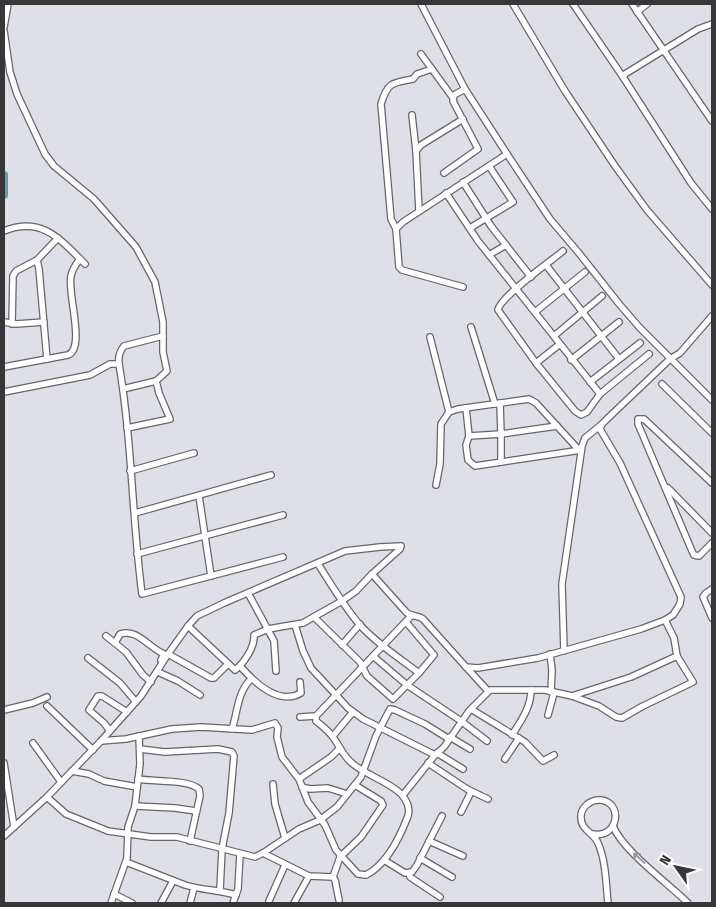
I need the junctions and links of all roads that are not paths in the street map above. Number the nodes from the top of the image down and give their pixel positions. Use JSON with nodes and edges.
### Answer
{"nodes":[{"id":1,"x":8,"y":4,"type":"edge"},
{"id":2,"x":421,"y":4,"type":"edge"},
{"id":3,"x":513,"y":4,"type":"edge"},
{"id":4,"x":573,"y":4,"type":"edge"},
{"id":5,"x":632,"y":4,"type":"edge"},
{"id":6,"x":647,"y":4,"type":"edge"},
{"id":7,"x":637,"y":12,"type":"junction"},
{"id":8,"x":712,"y":24,"type":"edge"},
{"id":9,"x":4,"y":29,"type":"edge"},
{"id":10,"x":664,"y":50,"type":"junction"},
{"id":11,"x":421,"y":54,"type":"dead end"},
{"id":12,"x":432,"y":69,"type":"junction"},
{"id":13,"x":623,"y":77,"type":"junction"},
{"id":14,"x":465,"y":89,"type":"junction"},
{"id":15,"x":453,"y":98,"type":"junction"},
{"id":16,"x":412,"y":116,"type":"dead end"},
{"id":17,"x":463,"y":119,"type":"junction"},
{"id":18,"x":712,"y":121,"type":"edge"},
{"id":19,"x":416,"y":151,"type":"junction"},
{"id":20,"x":507,"y":154,"type":"junction"},
{"id":21,"x":489,"y":166,"type":"junction"},
{"id":22,"x":444,"y":173,"type":"dead end"},
{"id":23,"x":463,"y":182,"type":"junction"},
{"id":24,"x":446,"y":193,"type":"junction"},
{"id":25,"x":712,"y":209,"type":"edge"},
{"id":26,"x":419,"y":211,"type":"junction"},
{"id":27,"x":486,"y":219,"type":"junction"},
{"id":28,"x":470,"y":228,"type":"junction"},
{"id":29,"x":396,"y":229,"type":"junction"},
{"id":30,"x":4,"y":231,"type":"edge"},
{"id":31,"x":58,"y":238,"type":"junction"},
{"id":32,"x":506,"y":245,"type":"junction"},
{"id":33,"x":563,"y":251,"type":"dead end"},
{"id":34,"x":490,"y":255,"type":"junction"},
{"id":35,"x":80,"y":259,"type":"junction"},
{"id":36,"x":37,"y":260,"type":"junction"},
{"id":37,"x":85,"y":264,"type":"dead end"},
{"id":38,"x":546,"y":265,"type":"junction"},
{"id":39,"x":585,"y":272,"type":"dead end"},
{"id":40,"x":531,"y":277,"type":"junction"},
{"id":41,"x":712,"y":285,"type":"edge"},
{"id":42,"x":463,"y":287,"type":"dead end"},
{"id":43,"x":516,"y":288,"type":"junction"},
{"id":44,"x":564,"y":289,"type":"junction"},
{"id":45,"x":602,"y":296,"type":"dead end"},
{"id":46,"x":535,"y":312,"type":"junction"},
{"id":47,"x":582,"y":313,"type":"junction"},
{"id":48,"x":712,"y":316,"type":"edge"},
{"id":49,"x":4,"y":322,"type":"edge"},
{"id":50,"x":44,"y":322,"type":"junction"},
{"id":51,"x":619,"y":322,"type":"dead end"},
{"id":52,"x":12,"y":324,"type":"junction"},
{"id":53,"x":471,"y":328,"type":"dead end"},
{"id":54,"x":163,"y":336,"type":"junction"},
{"id":55,"x":554,"y":336,"type":"junction"},
{"id":56,"x":601,"y":336,"type":"junction"},
{"id":57,"x":430,"y":337,"type":"dead end"},
{"id":58,"x":640,"y":343,"type":"dead end"},
{"id":59,"x":560,"y":344,"type":"junction"},
{"id":60,"x":649,"y":354,"type":"dead end"},
{"id":61,"x":47,"y":359,"type":"junction"},
{"id":62,"x":619,"y":359,"type":"junction"},
{"id":63,"x":670,"y":359,"type":"junction"},
{"id":64,"x":571,"y":360,"type":"junction"},
{"id":65,"x":536,"y":363,"type":"junction"},
{"id":66,"x":118,"y":364,"type":"junction"},
{"id":67,"x":4,"y":367,"type":"edge"},
{"id":68,"x":156,"y":381,"type":"junction"},
{"id":69,"x":590,"y":382,"type":"junction"},
{"id":70,"x":662,"y":384,"type":"dead end"},
{"id":71,"x":123,"y":389,"type":"junction"},
{"id":72,"x":4,"y":392,"type":"edge"},
{"id":73,"x":600,"y":394,"type":"junction"},
{"id":74,"x":712,"y":400,"type":"edge"},
{"id":75,"x":498,"y":404,"type":"junction"},
{"id":76,"x":466,"y":408,"type":"junction"},
{"id":77,"x":449,"y":412,"type":"junction"},
{"id":78,"x":602,"y":424,"type":"junction"},
{"id":79,"x":557,"y":426,"type":"junction"},
{"id":80,"x":127,"y":428,"type":"junction"},
{"id":81,"x":712,"y":433,"type":"edge"},
{"id":82,"x":501,"y":434,"type":"junction"},
{"id":83,"x":469,"y":436,"type":"junction"},
{"id":84,"x":580,"y":450,"type":"junction"},
{"id":85,"x":194,"y":454,"type":"dead end"},
{"id":86,"x":501,"y":462,"type":"junction"},
{"id":87,"x":130,"y":471,"type":"junction"},
{"id":88,"x":270,"y":475,"type":"dead end"},
{"id":89,"x":712,"y":483,"type":"edge"},
{"id":90,"x":436,"y":484,"type":"dead end"},
{"id":91,"x":665,"y":485,"type":"junction"},
{"id":92,"x":199,"y":496,"type":"junction"},
{"id":93,"x":135,"y":513,"type":"junction"},
{"id":94,"x":283,"y":515,"type":"dead end"},
{"id":95,"x":712,"y":533,"type":"edge"},
{"id":96,"x":205,"y":535,"type":"junction"},
{"id":97,"x":712,"y":543,"type":"edge"},
{"id":98,"x":137,"y":554,"type":"junction"},
{"id":99,"x":282,"y":557,"type":"dead end"},
{"id":100,"x":318,"y":564,"type":"junction"},
{"id":101,"x":372,"y":574,"type":"junction"},
{"id":102,"x":211,"y":576,"type":"junction"},
{"id":103,"x":712,"y":589,"type":"edge"},
{"id":104,"x":248,"y":593,"type":"junction"},
{"id":105,"x":342,"y":601,"type":"junction"},
{"id":106,"x":412,"y":616,"type":"junction"},
{"id":107,"x":314,"y":617,"type":"junction"},
{"id":108,"x":712,"y":618,"type":"edge"},
{"id":109,"x":665,"y":620,"type":"junction"},
{"id":110,"x":406,"y":622,"type":"junction"},
{"id":111,"x":360,"y":624,"type":"junction"},
{"id":112,"x":295,"y":625,"type":"junction"},
{"id":113,"x":188,"y":626,"type":"junction"},
{"id":114,"x":268,"y":629,"type":"junction"},
{"id":115,"x":106,"y":636,"type":"dead end"},
{"id":116,"x":115,"y":643,"type":"junction"},
{"id":117,"x":342,"y":645,"type":"junction"},
{"id":118,"x":384,"y":646,"type":"junction"},
{"id":119,"x":564,"y":651,"type":"junction"},
{"id":120,"x":168,"y":654,"type":"junction"},
{"id":121,"x":550,"y":654,"type":"junction"},
{"id":122,"x":373,"y":656,"type":"junction"},
{"id":123,"x":677,"y":656,"type":"junction"},
{"id":124,"x":88,"y":658,"type":"dead end"},
{"id":125,"x":228,"y":664,"type":"junction"},
{"id":126,"x":240,"y":666,"type":"junction"},
{"id":127,"x":363,"y":667,"type":"junction"},
{"id":128,"x":466,"y":667,"type":"junction"},
{"id":129,"x":159,"y":669,"type":"junction"},
{"id":130,"x":276,"y":671,"type":"dead end"},
{"id":131,"x":419,"y":673,"type":"junction"},
{"id":132,"x":251,"y":679,"type":"junction"},
{"id":133,"x":152,"y":682,"type":"junction"},
{"id":134,"x":300,"y":682,"type":"dead end"},
{"id":135,"x":407,"y":685,"type":"junction"},
{"id":136,"x":531,"y":690,"type":"junction"},
{"id":137,"x":488,"y":692,"type":"junction"},
{"id":138,"x":552,"y":692,"type":"junction"},
{"id":139,"x":200,"y":694,"type":"dead end"},
{"id":140,"x":336,"y":696,"type":"junction"},
{"id":141,"x":572,"y":696,"type":"junction"},
{"id":142,"x":47,"y":697,"type":"dead end"},
{"id":143,"x":136,"y":702,"type":"junction"},
{"id":144,"x":48,"y":706,"type":"dead end"},
{"id":145,"x":471,"y":709,"type":"junction"},
{"id":146,"x":4,"y":710,"type":"edge"},
{"id":147,"x":126,"y":712,"type":"junction"},
{"id":148,"x":353,"y":712,"type":"junction"},
{"id":149,"x":548,"y":715,"type":"dead end"},
{"id":150,"x":316,"y":716,"type":"junction"},
{"id":151,"x":300,"y":717,"type":"dead end"},
{"id":152,"x":461,"y":721,"type":"junction"},
{"id":153,"x":380,"y":728,"type":"junction"},
{"id":154,"x":232,"y":729,"type":"junction"},
{"id":155,"x":110,"y":731,"type":"junction"},
{"id":156,"x":512,"y":735,"type":"junction"},
{"id":157,"x":139,"y":736,"type":"junction"},
{"id":158,"x":333,"y":736,"type":"junction"},
{"id":159,"x":450,"y":738,"type":"junction"},
{"id":160,"x":519,"y":738,"type":"junction"},
{"id":161,"x":101,"y":741,"type":"junction"},
{"id":162,"x":487,"y":741,"type":"dead end"},
{"id":163,"x":33,"y":743,"type":"dead end"},
{"id":164,"x":470,"y":748,"type":"dead end"},
{"id":165,"x":140,"y":749,"type":"junction"},
{"id":166,"x":339,"y":749,"type":"junction"},
{"id":167,"x":93,"y":750,"type":"junction"},
{"id":168,"x":436,"y":754,"type":"junction"},
{"id":169,"x":554,"y":755,"type":"dead end"},
{"id":170,"x":505,"y":759,"type":"dead end"},
{"id":171,"x":4,"y":763,"type":"edge"},
{"id":172,"x":428,"y":763,"type":"junction"},
{"id":173,"x":463,"y":769,"type":"dead end"},
{"id":174,"x":72,"y":771,"type":"junction"},
{"id":175,"x":364,"y":772,"type":"junction"},
{"id":176,"x":299,"y":778,"type":"junction"},
{"id":177,"x":138,"y":779,"type":"junction"},
{"id":178,"x":61,"y":782,"type":"junction"},
{"id":179,"x":273,"y":784,"type":"dead end"},
{"id":180,"x":355,"y":785,"type":"junction"},
{"id":181,"x":137,"y":787,"type":"junction"},
{"id":182,"x":302,"y":787,"type":"junction"},
{"id":183,"x":471,"y":792,"type":"junction"},
{"id":184,"x":347,"y":794,"type":"junction"},
{"id":185,"x":403,"y":795,"type":"junction"},
{"id":186,"x":46,"y":797,"type":"junction"},
{"id":187,"x":488,"y":799,"type":"dead end"},
{"id":188,"x":135,"y":806,"type":"junction"},
{"id":189,"x":196,"y":812,"type":"junction"},
{"id":190,"x":461,"y":812,"type":"dead end"},
{"id":191,"x":442,"y":816,"type":"dead end"},
{"id":192,"x":320,"y":820,"type":"junction"},
{"id":193,"x":613,"y":826,"type":"junction"},
{"id":194,"x":14,"y":827,"type":"junction"},
{"id":195,"x":128,"y":834,"type":"junction"},
{"id":196,"x":593,"y":834,"type":"junction"},
{"id":197,"x":4,"y":836,"type":"edge"},
{"id":198,"x":286,"y":838,"type":"junction"},
{"id":199,"x":190,"y":840,"type":"junction"},
{"id":200,"x":429,"y":841,"type":"junction"},
{"id":201,"x":222,"y":849,"type":"junction"},
{"id":202,"x":262,"y":853,"type":"junction"},
{"id":203,"x":240,"y":854,"type":"junction"},
{"id":204,"x":463,"y":856,"type":"dead end"},
{"id":205,"x":340,"y":857,"type":"junction"},
{"id":206,"x":420,"y":858,"type":"junction"},
{"id":207,"x":384,"y":860,"type":"junction"},
{"id":208,"x":126,"y":862,"type":"junction"},
{"id":209,"x":285,"y":865,"type":"junction"},
{"id":210,"x":409,"y":873,"type":"junction"},
{"id":211,"x":310,"y":876,"type":"junction"},
{"id":212,"x":333,"y":877,"type":"junction"},
{"id":213,"x":452,"y":877,"type":"dead end"},
{"id":214,"x":173,"y":881,"type":"junction"},
{"id":215,"x":194,"y":888,"type":"junction"},
{"id":216,"x":220,"y":890,"type":"junction"},
{"id":217,"x":114,"y":894,"type":"junction"},
{"id":218,"x":236,"y":895,"type":"junction"},
{"id":219,"x":440,"y":898,"type":"dead end"},
{"id":220,"x":269,"y":901,"type":"dead end"},
{"id":221,"x":339,"y":902,"type":"edge"},
{"id":222,"x":110,"y":903,"type":"edge"},
{"id":223,"x":132,"y":903,"type":"edge"},
{"id":224,"x":161,"y":903,"type":"edge"},
{"id":225,"x":190,"y":903,"type":"edge"},
{"id":226,"x":233,"y":903,"type":"edge"},
{"id":227,"x":294,"y":903,"type":"edge"},
{"id":228,"x":332,"y":903,"type":"edge"},
{"id":229,"x":608,"y":903,"type":"edge"},
{"id":230,"x":688,"y":903,"type":"edge"}],
"edges":[{"from":1,"to":9,"type":"street"},
{"from":2,"to":14,"type":"street"},
{"from":3,"to":41,"type":"street"},
{"from":4,"to":13,"type":"street"},
{"from":5,"to":7,"type":"street"},
{"from":6,"to":7,"type":"street"},
{"from":7,"to":10,"type":"street"},
{"from":8,"to":10,"type":"street"},
{"from":9,"to":54,"type":"street"},
{"from":10,"to":13,"type":"street"},
{"from":10,"to":18,"type":"street"},
{"from":11,"to":12,"type":"street"},
{"from":12,"to":15,"type":"street"},
{"from":12,"to":29,"type":"street"},
{"from":13,"to":25,"type":"street"},
{"from":14,"to":15,"type":"street"},
{"from":14,"to":20,"type":"street"},
{"from":15,"to":17,"type":"street"},
{"from":16,"to":19,"type":"street"},
{"from":17,"to":19,"type":"street"},
{"from":17,"to":22,"type":"street"},
{"from":19,"to":26,"type":"street"},
{"from":20,"to":21,"type":"street"},
{"from":20,"to":63,"type":"street"},
{"from":21,"to":23,"type":"street"},
{"from":21,"to":27,"type":"street"},
{"from":23,"to":24,"type":"street"},
{"from":23,"to":27,"type":"street"},
{"from":24,"to":26,"type":"street"},
{"from":24,"to":28,"type":"street"},
{"from":26,"to":29,"type":"street"},
{"from":27,"to":28,"type":"street"},
{"from":27,"to":32,"type":"street"},
{"from":28,"to":34,"type":"street"},
{"from":29,"to":42,"type":"street"},
{"from":30,"to":31,"type":"street"},
{"from":31,"to":35,"type":"street"},
{"from":31,"to":36,"type":"street"},
{"from":32,"to":34,"type":"street"},
{"from":32,"to":40,"type":"street"},
{"from":33,"to":38,"type":"street"},
{"from":34,"to":43,"type":"street"},
{"from":35,"to":37,"type":"street"},
{"from":35,"to":61,"type":"street"},
{"from":36,"to":50,"type":"street"},
{"from":36,"to":52,"type":"street"},
{"from":38,"to":40,"type":"street"},
{"from":38,"to":44,"type":"street"},
{"from":39,"to":44,"type":"street"},
{"from":40,"to":43,"type":"street"},
{"from":43,"to":46,"type":"street"},
{"from":43,"to":65,"type":"street"},
{"from":44,"to":46,"type":"street"},
{"from":44,"to":47,"type":"street"},
{"from":45,"to":47,"type":"street"},
{"from":46,"to":55,"type":"street"},
{"from":47,"to":55,"type":"street"},
{"from":47,"to":56,"type":"street"},
{"from":48,"to":63,"type":"street"},
{"from":49,"to":52,"type":"street"},
{"from":50,"to":52,"type":"street"},
{"from":50,"to":61,"type":"street"},
{"from":51,"to":56,"type":"street"},
{"from":53,"to":75,"type":"street"},
{"from":54,"to":66,"type":"street"},
{"from":54,"to":68,"type":"street"},
{"from":55,"to":59,"type":"street"},
{"from":56,"to":62,"type":"street"},
{"from":56,"to":64,"type":"street"},
{"from":57,"to":77,"type":"street"},
{"from":58,"to":62,"type":"street"},
{"from":59,"to":64,"type":"street"},
{"from":59,"to":65,"type":"street"},
{"from":60,"to":73,"type":"street"},
{"from":61,"to":67,"type":"street"},
{"from":62,"to":69,"type":"street"},
{"from":63,"to":74,"type":"street"},
{"from":63,"to":78,"type":"street"},
{"from":64,"to":69,"type":"street"},
{"from":65,"to":73,"type":"street"},
{"from":66,"to":71,"type":"street"},
{"from":66,"to":72,"type":"street"},
{"from":68,"to":71,"type":"street"},
{"from":68,"to":80,"type":"street"},
{"from":69,"to":73,"type":"street"},
{"from":70,"to":81,"type":"street"},
{"from":71,"to":80,"type":"street"},
{"from":75,"to":76,"type":"street"},
{"from":75,"to":79,"type":"street"},
{"from":75,"to":82,"type":"street"},
{"from":76,"to":77,"type":"street"},
{"from":76,"to":83,"type":"street"},
{"from":77,"to":90,"type":"street"},
{"from":78,"to":84,"type":"street"},
{"from":78,"to":109,"type":"street"},
{"from":79,"to":82,"type":"street"},
{"from":79,"to":84,"type":"street"},
{"from":80,"to":87,"type":"street"},
{"from":82,"to":83,"type":"street"},
{"from":82,"to":86,"type":"street"},
{"from":83,"to":86,"type":"street"},
{"from":84,"to":86,"type":"street"},
{"from":84,"to":119,"type":"street"},
{"from":85,"to":87,"type":"street"},
{"from":87,"to":93,"type":"street"},
{"from":88,"to":92,"type":"street"},
{"from":89,"to":91,"type":"street"},
{"from":91,"to":95,"type":"street"},
{"from":91,"to":97,"type":"street"},
{"from":92,"to":93,"type":"street"},
{"from":92,"to":96,"type":"street"},
{"from":93,"to":98,"type":"street"},
{"from":94,"to":96,"type":"street"},
{"from":96,"to":98,"type":"street"},
{"from":96,"to":102,"type":"street"},
{"from":98,"to":102,"type":"street"},
{"from":99,"to":102,"type":"street"},
{"from":100,"to":101,"type":"street"},
{"from":100,"to":104,"type":"street"},
{"from":100,"to":105,"type":"street"},
{"from":101,"to":105,"type":"street"},
{"from":101,"to":106,"type":"street"},
{"from":103,"to":108,"type":"street"},
{"from":104,"to":113,"type":"street"},
{"from":104,"to":114,"type":"street"},
{"from":105,"to":107,"type":"street"},
{"from":105,"to":111,"type":"street"},
{"from":106,"to":110,"type":"street"},
{"from":106,"to":128,"type":"street"},
{"from":107,"to":112,"type":"street"},
{"from":107,"to":117,"type":"street"},
{"from":109,"to":119,"type":"street"},
{"from":109,"to":123,"type":"street"},
{"from":110,"to":118,"type":"street"},
{"from":110,"to":131,"type":"street"},
{"from":111,"to":117,"type":"street"},
{"from":111,"to":118,"type":"street"},
{"from":112,"to":114,"type":"street"},
{"from":112,"to":140,"type":"street"},
{"from":113,"to":120,"type":"street"},
{"from":113,"to":125,"type":"street"},
{"from":114,"to":126,"type":"street"},
{"from":114,"to":130,"type":"street"},
{"from":115,"to":116,"type":"street"},
{"from":116,"to":129,"type":"street"},
{"from":116,"to":133,"type":"street"},
{"from":117,"to":127,"type":"street"},
{"from":118,"to":122,"type":"street"},
{"from":118,"to":131,"type":"street"},
{"from":119,"to":121,"type":"street"},
{"from":120,"to":125,"type":"street"},
{"from":120,"to":129,"type":"street"},
{"from":121,"to":128,"type":"street"},
{"from":121,"to":138,"type":"street"},
{"from":122,"to":127,"type":"street"},
{"from":122,"to":135,"type":"street"},
{"from":123,"to":141,"type":"street"},
{"from":123,"to":141,"type":"street"},
{"from":124,"to":143,"type":"street"},
{"from":125,"to":126,"type":"street"},
{"from":126,"to":132,"type":"street"},
{"from":127,"to":135,"type":"street"},
{"from":127,"to":140,"type":"street"},
{"from":128,"to":137,"type":"street"},
{"from":129,"to":133,"type":"street"},
{"from":129,"to":139,"type":"street"},
{"from":131,"to":135,"type":"street"},
{"from":132,"to":134,"type":"street"},
{"from":132,"to":154,"type":"street"},
{"from":133,"to":143,"type":"street"},
{"from":135,"to":152,"type":"street"},
{"from":136,"to":137,"type":"street"},
{"from":136,"to":138,"type":"street"},
{"from":136,"to":156,"type":"street"},
{"from":137,"to":145,"type":"street"},
{"from":138,"to":141,"type":"street"},
{"from":138,"to":149,"type":"street"},
{"from":140,"to":148,"type":"street"},
{"from":140,"to":150,"type":"street"},
{"from":142,"to":146,"type":"street"},
{"from":143,"to":147,"type":"street"},
{"from":144,"to":167,"type":"street"},
{"from":145,"to":152,"type":"street"},
{"from":145,"to":156,"type":"street"},
{"from":147,"to":155,"type":"street"},
{"from":147,"to":155,"type":"street"},
{"from":148,"to":153,"type":"street"},
{"from":148,"to":158,"type":"street"},
{"from":150,"to":151,"type":"street"},
{"from":150,"to":158,"type":"street"},
{"from":152,"to":159,"type":"street"},
{"from":152,"to":162,"type":"street"},
{"from":153,"to":159,"type":"street"},
{"from":153,"to":168,"type":"street"},
{"from":153,"to":175,"type":"street"},
{"from":154,"to":157,"type":"street"},
{"from":154,"to":176,"type":"street"},
{"from":155,"to":161,"type":"street"},
{"from":156,"to":160,"type":"street"},
{"from":157,"to":161,"type":"street"},
{"from":157,"to":165,"type":"street"},
{"from":158,"to":166,"type":"street"},
{"from":159,"to":164,"type":"street"},
{"from":159,"to":168,"type":"street"},
{"from":160,"to":169,"type":"street"},
{"from":160,"to":170,"type":"street"},
{"from":161,"to":167,"type":"street"},
{"from":163,"to":178,"type":"street"},
{"from":165,"to":177,"type":"street"},
{"from":165,"to":201,"type":"street"},
{"from":166,"to":175,"type":"street"},
{"from":166,"to":176,"type":"street"},
{"from":167,"to":174,"type":"street"},
{"from":168,"to":172,"type":"street"},
{"from":168,"to":173,"type":"street"},
{"from":171,"to":194,"type":"street"},
{"from":172,"to":183,"type":"street"},
{"from":172,"to":185,"type":"street"},
{"from":174,"to":178,"type":"street"},
{"from":174,"to":181,"type":"street"},
{"from":175,"to":180,"type":"street"},
{"from":175,"to":185,"type":"street"},
{"from":176,"to":182,"type":"street"},
{"from":177,"to":181,"type":"street"},
{"from":177,"to":189,"type":"street"},
{"from":178,"to":186,"type":"street"},
{"from":179,"to":198,"type":"street"},
{"from":180,"to":184,"type":"street"},
{"from":180,"to":205,"type":"street"},
{"from":181,"to":188,"type":"street"},
{"from":182,"to":184,"type":"street"},
{"from":182,"to":192,"type":"street"},
{"from":183,"to":187,"type":"street"},
{"from":183,"to":190,"type":"street"},
{"from":184,"to":192,"type":"street"},
{"from":185,"to":207,"type":"street"},
{"from":186,"to":194,"type":"street"},
{"from":186,"to":195,"type":"street"},
{"from":188,"to":189,"type":"street"},
{"from":188,"to":195,"type":"street"},
{"from":189,"to":199,"type":"street"},
{"from":191,"to":200,"type":"street"},
{"from":192,"to":198,"type":"street"},
{"from":192,"to":205,"type":"street"},
{"from":193,"to":196,"type":"street"},
{"from":193,"to":196,"type":"street"},
{"from":230,"to":193,"type":"street","one_way":true},
{"from":194,"to":197,"type":"street"},
{"from":195,"to":199,"type":"street"},
{"from":195,"to":208,"type":"street"},
{"from":196,"to":229,"type":"street"},
{"from":198,"to":202,"type":"street"},
{"from":199,"to":201,"type":"street"},
{"from":200,"to":204,"type":"street"},
{"from":200,"to":206,"type":"street"},
{"from":201,"to":203,"type":"street"},
{"from":201,"to":216,"type":"street"},
{"from":202,"to":203,"type":"street"},
{"from":202,"to":209,"type":"street"},
{"from":203,"to":218,"type":"street"},
{"from":205,"to":207,"type":"street"},
{"from":205,"to":212,"type":"street"},
{"from":206,"to":210,"type":"street"},
{"from":206,"to":213,"type":"street"},
{"from":207,"to":210,"type":"street"},
{"from":208,"to":214,"type":"street"},
{"from":208,"to":217,"type":"street"},
{"from":209,"to":211,"type":"street"},
{"from":209,"to":220,"type":"street"},
{"from":210,"to":219,"type":"street"},
{"from":211,"to":212,"type":"street"},
{"from":211,"to":227,"type":"street"},
{"from":212,"to":221,"type":"street"},
{"from":214,"to":215,"type":"street"},
{"from":214,"to":224,"type":"street"},
{"from":215,"to":216,"type":"street"},
{"from":215,"to":225,"type":"street"},
{"from":216,"to":218,"type":"street"},
{"from":217,"to":222,"type":"street"},
{"from":217,"to":223,"type":"street"},
{"from":218,"to":226,"type":"street"},
{"from":221,"to":228,"type":"street"}]}
